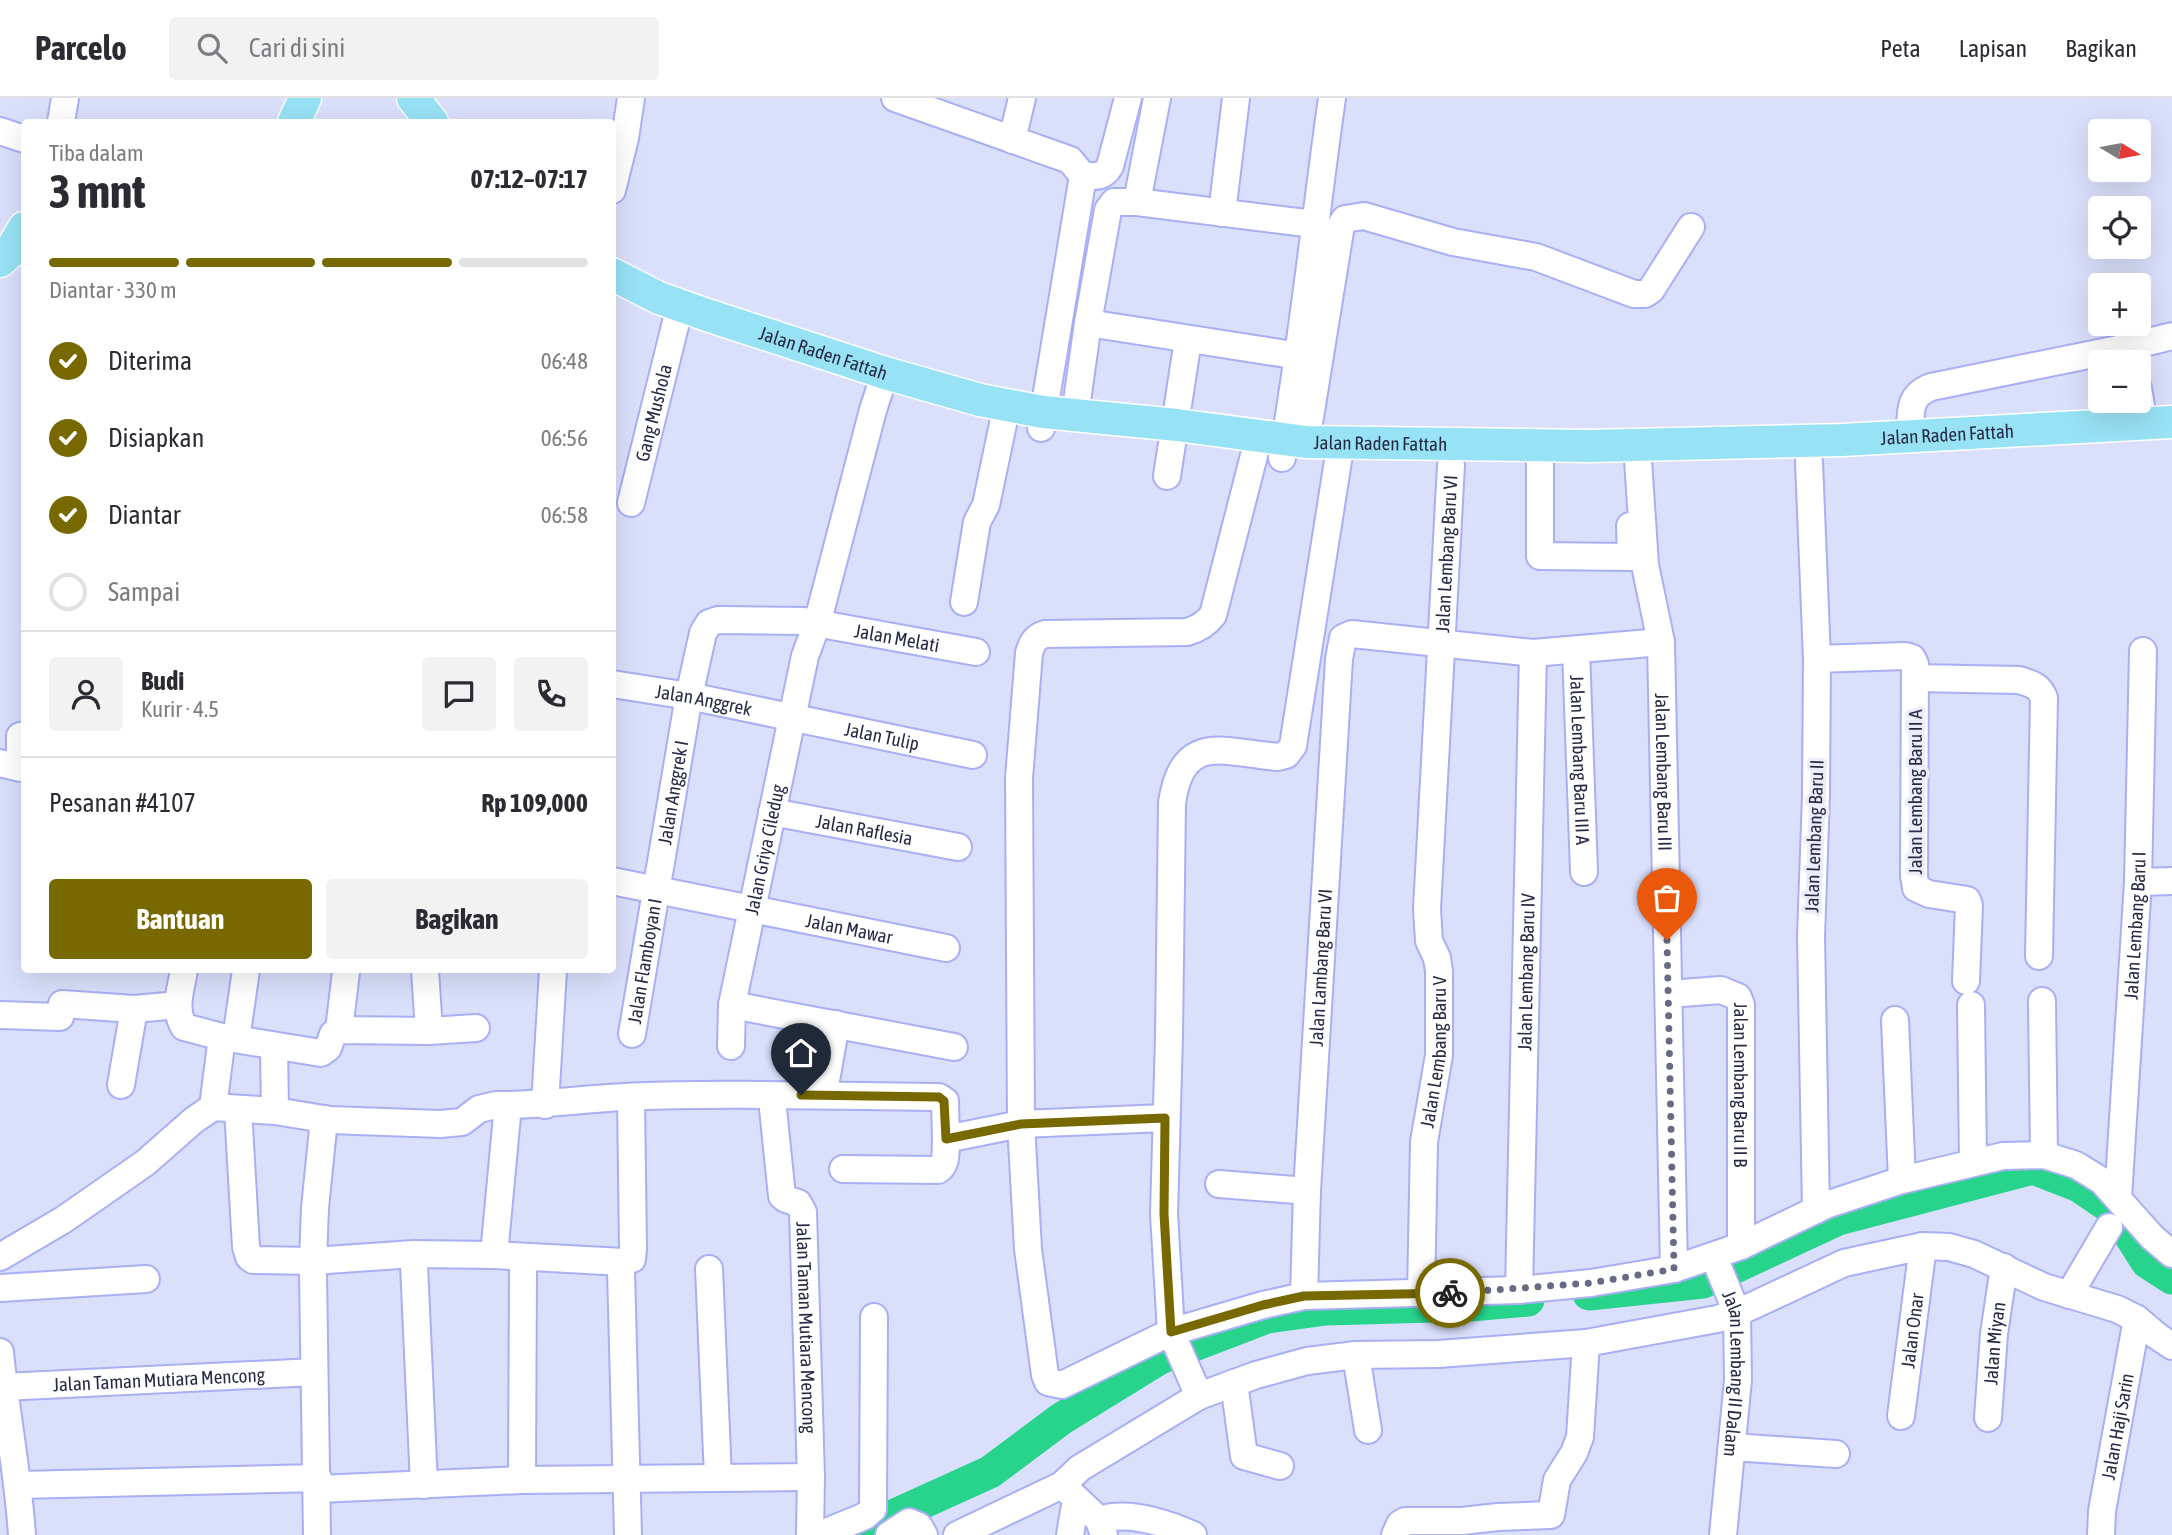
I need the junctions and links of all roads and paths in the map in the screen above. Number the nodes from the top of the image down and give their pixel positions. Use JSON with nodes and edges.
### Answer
{"nodes":[{"id":1,"x":65,"y":98,"type":"edge"},
{"id":2,"x":305,"y":98,"type":"edge"},
{"id":3,"x":391,"y":98,"type":"edge"},
{"id":4,"x":413,"y":98,"type":"edge"},
{"id":5,"x":631,"y":98,"type":"edge"},
{"id":6,"x":895,"y":98,"type":"edge"},
{"id":7,"x":1022,"y":98,"type":"edge"},
{"id":8,"x":1128,"y":98,"type":"edge"},
{"id":9,"x":1157,"y":98,"type":"edge"},
{"id":10,"x":1236,"y":98,"type":"edge"},
{"id":11,"x":1332,"y":98,"type":"edge"},
{"id":12,"x":62,"y":119,"type":"edge"},
{"id":13,"x":295,"y":119,"type":"edge"},
{"id":14,"x":407,"y":119,"type":"edge"},
{"id":15,"x":430,"y":119,"type":"edge"},
{"id":16,"x":0,"y":131,"type":"edge"},
{"id":17,"x":21,"y":138,"type":"edge"},
{"id":18,"x":1012,"y":140,"type":"junction"},
{"id":19,"x":616,"y":174,"type":"edge"},
{"id":20,"x":1083,"y":176,"type":"junction"},
{"id":21,"x":1137,"y":202,"type":"junction"},
{"id":22,"x":1222,"y":213,"type":"junction"},
{"id":23,"x":1314,"y":224,"type":"junction"},
{"id":24,"x":1691,"y":227,"type":"dead end"},
{"id":25,"x":21,"y":233,"type":"edge"},
{"id":26,"x":0,"y":261,"type":"edge"},
{"id":27,"x":616,"y":276,"type":"edge"},
{"id":28,"x":616,"y":297,"type":"edge"},
{"id":29,"x":676,"y":322,"type":"junction"},
{"id":30,"x":1088,"y":323,"type":"junction"},
{"id":31,"x":2172,"y":336,"type":"edge"},
{"id":32,"x":1188,"y":340,"type":"junction"},
{"id":33,"x":2141,"y":350,"type":"edge"},
{"id":34,"x":1299,"y":356,"type":"junction"},
{"id":35,"x":2088,"y":362,"type":"edge"},
{"id":36,"x":879,"y":379,"type":"junction"},
{"id":37,"x":1075,"y":415,"type":"junction"},
{"id":38,"x":1042,"y":420,"type":"junction"},
{"id":39,"x":2158,"y":423,"type":"edge"},
{"id":40,"x":1003,"y":424,"type":"junction"},
{"id":41,"x":1175,"y":433,"type":"junction"},
{"id":42,"x":1910,"y":437,"type":"junction"},
{"id":43,"x":2172,"y":440,"type":"edge"},
{"id":44,"x":1278,"y":445,"type":"junction"},
{"id":45,"x":1340,"y":452,"type":"junction"},
{"id":46,"x":1540,"y":456,"type":"junction"},
{"id":47,"x":1633,"y":456,"type":"junction"},
{"id":48,"x":1809,"y":462,"type":"junction"},
{"id":49,"x":1451,"y":465,"type":"junction"},
{"id":50,"x":1167,"y":476,"type":"dead end"},
{"id":51,"x":631,"y":503,"type":"dead end"},
{"id":52,"x":964,"y":602,"type":"dead end"},
{"id":53,"x":810,"y":622,"type":"junction"},
{"id":54,"x":1661,"y":642,"type":"junction"},
{"id":55,"x":1443,"y":644,"type":"junction"},
{"id":56,"x":1576,"y":650,"type":"junction"},
{"id":57,"x":2143,"y":651,"type":"dead end"},
{"id":58,"x":976,"y":652,"type":"dead end"},
{"id":59,"x":1533,"y":653,"type":"junction"},
{"id":60,"x":1817,"y":659,"type":"junction"},
{"id":61,"x":1915,"y":678,"type":"junction"},
{"id":62,"x":616,"y":685,"type":"edge"},
{"id":63,"x":689,"y":696,"type":"junction"},
{"id":64,"x":792,"y":719,"type":"junction"},
{"id":65,"x":21,"y":736,"type":"edge"},
{"id":66,"x":973,"y":755,"type":"dead end"},
{"id":67,"x":0,"y":763,"type":"edge"},
{"id":68,"x":772,"y":813,"type":"junction"},
{"id":69,"x":958,"y":847,"type":"dead end"},
{"id":70,"x":1584,"y":872,"type":"dead end"},
{"id":71,"x":2138,"y":881,"type":"junction"},
{"id":72,"x":2172,"y":881,"type":"edge"},
{"id":73,"x":616,"y":882,"type":"edge"},
{"id":74,"x":657,"y":890,"type":"junction"},
{"id":75,"x":752,"y":908,"type":"junction"},
{"id":76,"x":946,"y":948,"type":"dead end"},
{"id":77,"x":2039,"y":956,"type":"dead end"},
{"id":78,"x":183,"y":973,"type":"edge"},
{"id":79,"x":245,"y":973,"type":"edge"},
{"id":80,"x":346,"y":973,"type":"edge"},
{"id":81,"x":425,"y":973,"type":"edge"},
{"id":82,"x":553,"y":973,"type":"edge"},
{"id":83,"x":1669,"y":994,"type":"junction"},
{"id":84,"x":2042,"y":1002,"type":"dead end"},
{"id":85,"x":732,"y":1004,"type":"junction"},
{"id":86,"x":178,"y":1005,"type":"junction"},
{"id":87,"x":134,"y":1009,"type":"junction"},
{"id":88,"x":0,"y":1014,"type":"edge"},
{"id":89,"x":1895,"y":1020,"type":"dead end"},
{"id":90,"x":836,"y":1024,"type":"junction"},
{"id":91,"x":476,"y":1028,"type":"dead end"},
{"id":92,"x":339,"y":1030,"type":"junction"},
{"id":93,"x":429,"y":1031,"type":"junction"},
{"id":94,"x":632,"y":1034,"type":"dead end"},
{"id":95,"x":229,"y":1038,"type":"junction"},
{"id":96,"x":274,"y":1046,"type":"junction"},
{"id":97,"x":731,"y":1046,"type":"dead end"},
{"id":98,"x":954,"y":1047,"type":"dead end"},
{"id":99,"x":121,"y":1085,"type":"dead end"},
{"id":100,"x":825,"y":1086,"type":"dead end"},
{"id":101,"x":631,"y":1097,"type":"junction"},
{"id":102,"x":508,"y":1105,"type":"junction"},
{"id":103,"x":545,"y":1105,"type":"junction"},
{"id":104,"x":226,"y":1108,"type":"junction"},
{"id":105,"x":774,"y":1109,"type":"dead end"},
{"id":106,"x":275,"y":1111,"type":"junction"},
{"id":107,"x":1165,"y":1118,"type":"junction"},
{"id":108,"x":324,"y":1119,"type":"junction"},
{"id":109,"x":1021,"y":1124,"type":"junction"},
{"id":110,"x":946,"y":1139,"type":"junction"},
{"id":111,"x":2044,"y":1155,"type":"junction"},
{"id":112,"x":1973,"y":1162,"type":"junction"},
{"id":113,"x":843,"y":1170,"type":"dead end"},
{"id":114,"x":1902,"y":1180,"type":"junction"},
{"id":115,"x":1219,"y":1184,"type":"dead end"},
{"id":116,"x":1307,"y":1191,"type":"junction"},
{"id":117,"x":2118,"y":1198,"type":"junction"},
{"id":118,"x":1816,"y":1210,"type":"junction"},
{"id":119,"x":2109,"y":1227,"type":"dead end"},
{"id":120,"x":1741,"y":1246,"type":"junction"},
{"id":121,"x":1923,"y":1246,"type":"junction"},
{"id":122,"x":2172,"y":1254,"type":"edge"},
{"id":123,"x":494,"y":1255,"type":"junction"},
{"id":124,"x":0,"y":1257,"type":"edge"},
{"id":125,"x":1717,"y":1263,"type":"junction"},
{"id":126,"x":414,"y":1265,"type":"dead end"},
{"id":127,"x":313,"y":1267,"type":"junction"},
{"id":128,"x":2004,"y":1267,"type":"junction"},
{"id":129,"x":709,"y":1269,"type":"dead end"},
{"id":130,"x":1674,"y":1269,"type":"junction"},
{"id":131,"x":523,"y":1270,"type":"dead end"},
{"id":132,"x":621,"y":1271,"type":"dead end"},
{"id":133,"x":146,"y":1279,"type":"dead end"},
{"id":134,"x":0,"y":1288,"type":"edge"},
{"id":135,"x":1519,"y":1290,"type":"junction"},
{"id":136,"x":1421,"y":1294,"type":"junction"},
{"id":137,"x":2069,"y":1295,"type":"junction"},
{"id":138,"x":1304,"y":1296,"type":"junction"},
{"id":139,"x":1735,"y":1306,"type":"junction"},
{"id":140,"x":874,"y":1317,"type":"dead end"},
{"id":141,"x":2137,"y":1319,"type":"junction"},
{"id":142,"x":1175,"y":1343,"type":"junction"},
{"id":143,"x":1586,"y":1343,"type":"junction"},
{"id":144,"x":2172,"y":1346,"type":"edge"},
{"id":145,"x":0,"y":1352,"type":"edge"},
{"id":146,"x":1356,"y":1355,"type":"junction"},
{"id":147,"x":314,"y":1372,"type":"junction"},
{"id":148,"x":1234,"y":1383,"type":"junction"},
{"id":149,"x":3,"y":1387,"type":"junction"},
{"id":150,"x":1199,"y":1396,"type":"junction"},
{"id":151,"x":1901,"y":1416,"type":"dead end"},
{"id":152,"x":1988,"y":1418,"type":"dead end"},
{"id":153,"x":1368,"y":1430,"type":"dead end"},
{"id":154,"x":1732,"y":1447,"type":"junction"},
{"id":155,"x":1836,"y":1454,"type":"dead end"},
{"id":156,"x":1280,"y":1466,"type":"dead end"},
{"id":157,"x":718,"y":1476,"type":"junction"},
{"id":158,"x":811,"y":1477,"type":"junction"},
{"id":159,"x":522,"y":1480,"type":"junction"},
{"id":160,"x":627,"y":1480,"type":"junction"},
{"id":161,"x":318,"y":1483,"type":"junction"},
{"id":162,"x":19,"y":1485,"type":"junction"},
{"id":163,"x":424,"y":1485,"type":"junction"},
{"id":164,"x":1069,"y":1492,"type":"junction"},
{"id":165,"x":992,"y":1527,"type":"edge"},
{"id":166,"x":1101,"y":1527,"type":"edge"},
{"id":167,"x":22,"y":1535,"type":"edge"},
{"id":168,"x":317,"y":1535,"type":"edge"},
{"id":169,"x":628,"y":1535,"type":"edge"},
{"id":170,"x":810,"y":1535,"type":"edge"},
{"id":171,"x":819,"y":1535,"type":"edge"},
{"id":172,"x":889,"y":1535,"type":"edge"},
{"id":173,"x":924,"y":1535,"type":"edge"},
{"id":174,"x":957,"y":1535,"type":"edge"},
{"id":175,"x":1070,"y":1535,"type":"edge"},
{"id":176,"x":1193,"y":1535,"type":"edge"},
{"id":177,"x":1395,"y":1535,"type":"edge"},
{"id":178,"x":1723,"y":1535,"type":"edge"},
{"id":179,"x":2101,"y":1535,"type":"edge"}],
"edges":[{"from":1,"to":12,"type":"street"},
{"from":2,"to":13,"type":"main road"},
{"from":3,"to":14,"type":"main road"},
{"from":4,"to":15,"type":"main road"},
{"from":5,"to":19,"type":"street"},
{"from":6,"to":18,"type":"street"},
{"from":7,"to":18,"type":"street"},
{"from":8,"to":20,"type":"street"},
{"from":9,"to":21,"type":"street"},
{"from":10,"to":22,"type":"street"},
{"from":11,"to":23,"type":"street"},
{"from":16,"to":17,"type":"street"},
{"from":18,"to":20,"type":"street"},
{"from":20,"to":38,"type":"street"},
{"from":21,"to":22,"type":"street"},
{"from":21,"to":30,"type":"street"},
{"from":22,"to":23,"type":"street"},
{"from":23,"to":34,"type":"street"},
{"from":24,"to":44,"type":"street"},
{"from":25,"to":26,"type":"main road"},
{"from":27,"to":36,"type":"main road","name":"Jalan Raden Fattah"},
{"from":28,"to":29,"type":"main road","name":"Jalan Raden Fattah"},
{"from":29,"to":36,"type":"main road","name":"Jalan Raden Fattah"},
{"from":29,"to":51,"type":"street","name":"Gang Mushola"},
{"from":30,"to":32,"type":"street"},
{"from":30,"to":37,"type":"street"},
{"from":31,"to":33,"type":"street"},
{"from":32,"to":34,"type":"street"},
{"from":32,"to":41,"type":"street"},
{"from":34,"to":44,"type":"street"},
{"from":35,"to":42,"type":"street"},
{"from":36,"to":38,"type":"main road","name":"Jalan Raden Fattah"},
{"from":36,"to":40,"type":"main road","name":"Jalan Raden Fattah"},
{"from":36,"to":53,"type":"street","name":"Jalan Griya Ciledug"},
{"from":37,"to":38,"type":"main road","name":"Jalan Raden Fattah"},
{"from":37,"to":41,"type":"main road","name":"Jalan Raden Fattah"},
{"from":38,"to":40,"type":"main road","name":"Jalan Raden Fattah"},
{"from":38,"to":41,"type":"main road","name":"Jalan Raden Fattah"},
{"from":39,"to":42,"type":"main road","name":"Jalan Raden Fattah"},
{"from":40,"to":52,"type":"street"},
{"from":41,"to":44,"type":"main road","name":"Jalan Raden Fattah"},
{"from":41,"to":50,"type":"street"},
{"from":42,"to":47,"type":"main road","name":"Jalan Raden Fattah"},
{"from":43,"to":48,"type":"main road","name":"Jalan Raden Fattah"},
{"from":44,"to":45,"type":"main road","name":"Jalan Raden Fattah"},
{"from":44,"to":109,"type":"street"},
{"from":45,"to":46,"type":"main road","name":"Jalan Raden Fattah"},
{"from":45,"to":49,"type":"main road","name":"Jalan Raden Fattah"},
{"from":45,"to":107,"type":"street"},
{"from":46,"to":47,"type":"main road","name":"Jalan Raden Fattah"},
{"from":46,"to":47,"type":"street"},
{"from":46,"to":49,"type":"main road","name":"Jalan Raden Fattah"},
{"from":47,"to":48,"type":"main road","name":"Jalan Raden Fattah"},
{"from":47,"to":54,"type":"street","name":"Jalan Lembang Baru III"},
{"from":48,"to":60,"type":"street","name":"Jalan Lembang Baru II"},
{"from":49,"to":55,"type":"street","name":"Jalan Lembang Baru VI"},
{"from":53,"to":58,"type":"street","name":"Jalan Melati"},
{"from":53,"to":63,"type":"street"},
{"from":53,"to":64,"type":"street","name":"Jalan Griya Ciledug"},
{"from":54,"to":56,"type":"street"},
{"from":54,"to":83,"type":"street","name":"Jalan Lembang Baru III"},
{"from":55,"to":59,"type":"street"},
{"from":55,"to":116,"type":"street","name":"Jalan Lambang Baru VI"},
{"from":55,"to":136,"type":"street","name":"Jalan Lembang Baru V"},
{"from":56,"to":59,"type":"street"},
{"from":56,"to":70,"type":"street","name":"Jalan Lembang Baru III A"},
{"from":57,"to":71,"type":"street","name":"Jalan Lembang Baru I"},
{"from":59,"to":135,"type":"street","name":"Jalan Lembang Baru IV"},
{"from":60,"to":61,"type":"street"},
{"from":60,"to":118,"type":"street","name":"Jalan Lembang Baru II"},
{"from":61,"to":77,"type":"street"},
{"from":61,"to":112,"type":"street","name":"Jalan Lembang Baru II A"},
{"from":62,"to":63,"type":"street","name":"Jalan Anggrek"},
{"from":63,"to":64,"type":"street","name":"Jalan Anggrek"},
{"from":63,"to":74,"type":"street","name":"Jalan Anggrek I"},
{"from":64,"to":66,"type":"street","name":"Jalan Tulip"},
{"from":64,"to":68,"type":"street","name":"Jalan Griya Ciledug"},
{"from":65,"to":67,"type":"street"},
{"from":68,"to":69,"type":"street","name":"Jalan Raflesia"},
{"from":68,"to":75,"type":"street","name":"Jalan Griya Ciledug"},
{"from":71,"to":72,"type":"street"},
{"from":71,"to":117,"type":"street","name":"Jalan Lembang Baru I"},
{"from":73,"to":74,"type":"street","name":"Jalan Mawar"},
{"from":74,"to":75,"type":"street","name":"Jalan Mawar"},
{"from":74,"to":94,"type":"street","name":"Jalan Flamboyan I"},
{"from":75,"to":76,"type":"street","name":"Jalan Mawar"},
{"from":75,"to":85,"type":"street","name":"Jalan Griya Ciledug"},
{"from":78,"to":86,"type":"street"},
{"from":79,"to":95,"type":"street"},
{"from":80,"to":92,"type":"street"},
{"from":81,"to":93,"type":"street"},
{"from":82,"to":103,"type":"street"},
{"from":83,"to":120,"type":"street","name":"Jalan Lembang Baru II B"},
{"from":83,"to":130,"type":"street","name":"Jalan Lembang Baru III"},
{"from":84,"to":111,"type":"street"},
{"from":85,"to":90,"type":"street"},
{"from":85,"to":97,"type":"street","name":"Jalan Griya Ciledug"},
{"from":86,"to":87,"type":"street"},
{"from":86,"to":95,"type":"street"},
{"from":87,"to":88,"type":"street"},
{"from":87,"to":99,"type":"street"},
{"from":89,"to":114,"type":"street"},
{"from":90,"to":98,"type":"street"},
{"from":90,"to":100,"type":"street"},
{"from":91,"to":93,"type":"street"},
{"from":92,"to":93,"type":"street"},
{"from":92,"to":96,"type":"street"},
{"from":95,"to":96,"type":"street"},
{"from":95,"to":104,"type":"street"},
{"from":96,"to":106,"type":"street"},
{"from":101,"to":103,"type":"street"},
{"from":101,"to":110,"type":"street"},
{"from":101,"to":123,"type":"street"},
{"from":102,"to":103,"type":"street"},
{"from":102,"to":108,"type":"street"},
{"from":102,"to":123,"type":"street"},
{"from":104,"to":106,"type":"street"},
{"from":104,"to":124,"type":"street"},
{"from":104,"to":127,"type":"street"},
{"from":105,"to":158,"type":"street","name":"Jalan Taman Mutiara Mencong"},
{"from":106,"to":108,"type":"street"},
{"from":107,"to":109,"type":"street"},
{"from":107,"to":142,"type":"street"},
{"from":108,"to":127,"type":"street"},
{"from":109,"to":110,"type":"street"},
{"from":109,"to":142,"type":"street"},
{"from":110,"to":113,"type":"street"},
{"from":111,"to":112,"type":"street"},
{"from":111,"to":117,"type":"street"},
{"from":112,"to":114,"type":"street"},
{"from":114,"to":118,"type":"street"},
{"from":115,"to":116,"type":"street"},
{"from":116,"to":138,"type":"street","name":"Jalan Lambang Baru VI"},
{"from":117,"to":122,"type":"street"},
{"from":118,"to":120,"type":"street"},
{"from":119,"to":137,"type":"street"},
{"from":120,"to":125,"type":"street"},
{"from":121,"to":128,"type":"street"},
{"from":121,"to":139,"type":"street"},
{"from":121,"to":151,"type":"street","name":"Jalan Onar"},
{"from":123,"to":127,"type":"street"},
{"from":125,"to":130,"type":"street"},
{"from":125,"to":139,"type":"street","name":"Jalan Lembang II Dalam"},
{"from":126,"to":163,"type":"street"},
{"from":127,"to":147,"type":"street"},
{"from":128,"to":137,"type":"street"},
{"from":128,"to":152,"type":"street","name":"Jalan Miyan"},
{"from":129,"to":157,"type":"street"},
{"from":130,"to":135,"type":"street"},
{"from":131,"to":159,"type":"street"},
{"from":132,"to":160,"type":"street"},
{"from":133,"to":134,"type":"street"},
{"from":135,"to":136,"type":"street"},
{"from":136,"to":138,"type":"street"},
{"from":137,"to":141,"type":"street"},
{"from":138,"to":142,"type":"street"},
{"from":139,"to":143,"type":"street"},
{"from":139,"to":154,"type":"street","name":"Jalan Lembang II Dalam"},
{"from":140,"to":171,"type":"street"},
{"from":141,"to":144,"type":"street"},
{"from":141,"to":179,"type":"street","name":"Jalan Haji Sarin"},
{"from":142,"to":150,"type":"street"},
{"from":143,"to":146,"type":"street"},
{"from":143,"to":177,"type":"street"},
{"from":145,"to":149,"type":"street"},
{"from":146,"to":148,"type":"street"},
{"from":146,"to":153,"type":"street"},
{"from":147,"to":149,"type":"street","name":"Jalan Taman Mutiara Mencong"},
{"from":147,"to":161,"type":"street"},
{"from":148,"to":150,"type":"street"},
{"from":148,"to":156,"type":"street"},
{"from":149,"to":162,"type":"street"},
{"from":150,"to":164,"type":"street"},
{"from":154,"to":155,"type":"street"},
{"from":154,"to":178,"type":"street","name":"Jalan Lembang II Dalam"},
{"from":157,"to":158,"type":"street"},
{"from":157,"to":160,"type":"street"},
{"from":158,"to":170,"type":"street","name":"Jalan Taman Mutiara Mencong"},
{"from":159,"to":160,"type":"street"},
{"from":159,"to":163,"type":"street"},
{"from":160,"to":169,"type":"street"},
{"from":161,"to":162,"type":"street"},
{"from":161,"to":163,"type":"street"},
{"from":161,"to":168,"type":"street"},
{"from":162,"to":167,"type":"street"},
{"from":164,"to":165,"type":"street"},
{"from":164,"to":166,"type":"street"},
{"from":164,"to":175,"type":"street"},
{"from":165,"to":174,"type":"street"},
{"from":166,"to":176,"type":"street"},
{"from":172,"to":173,"type":"street"}]}
